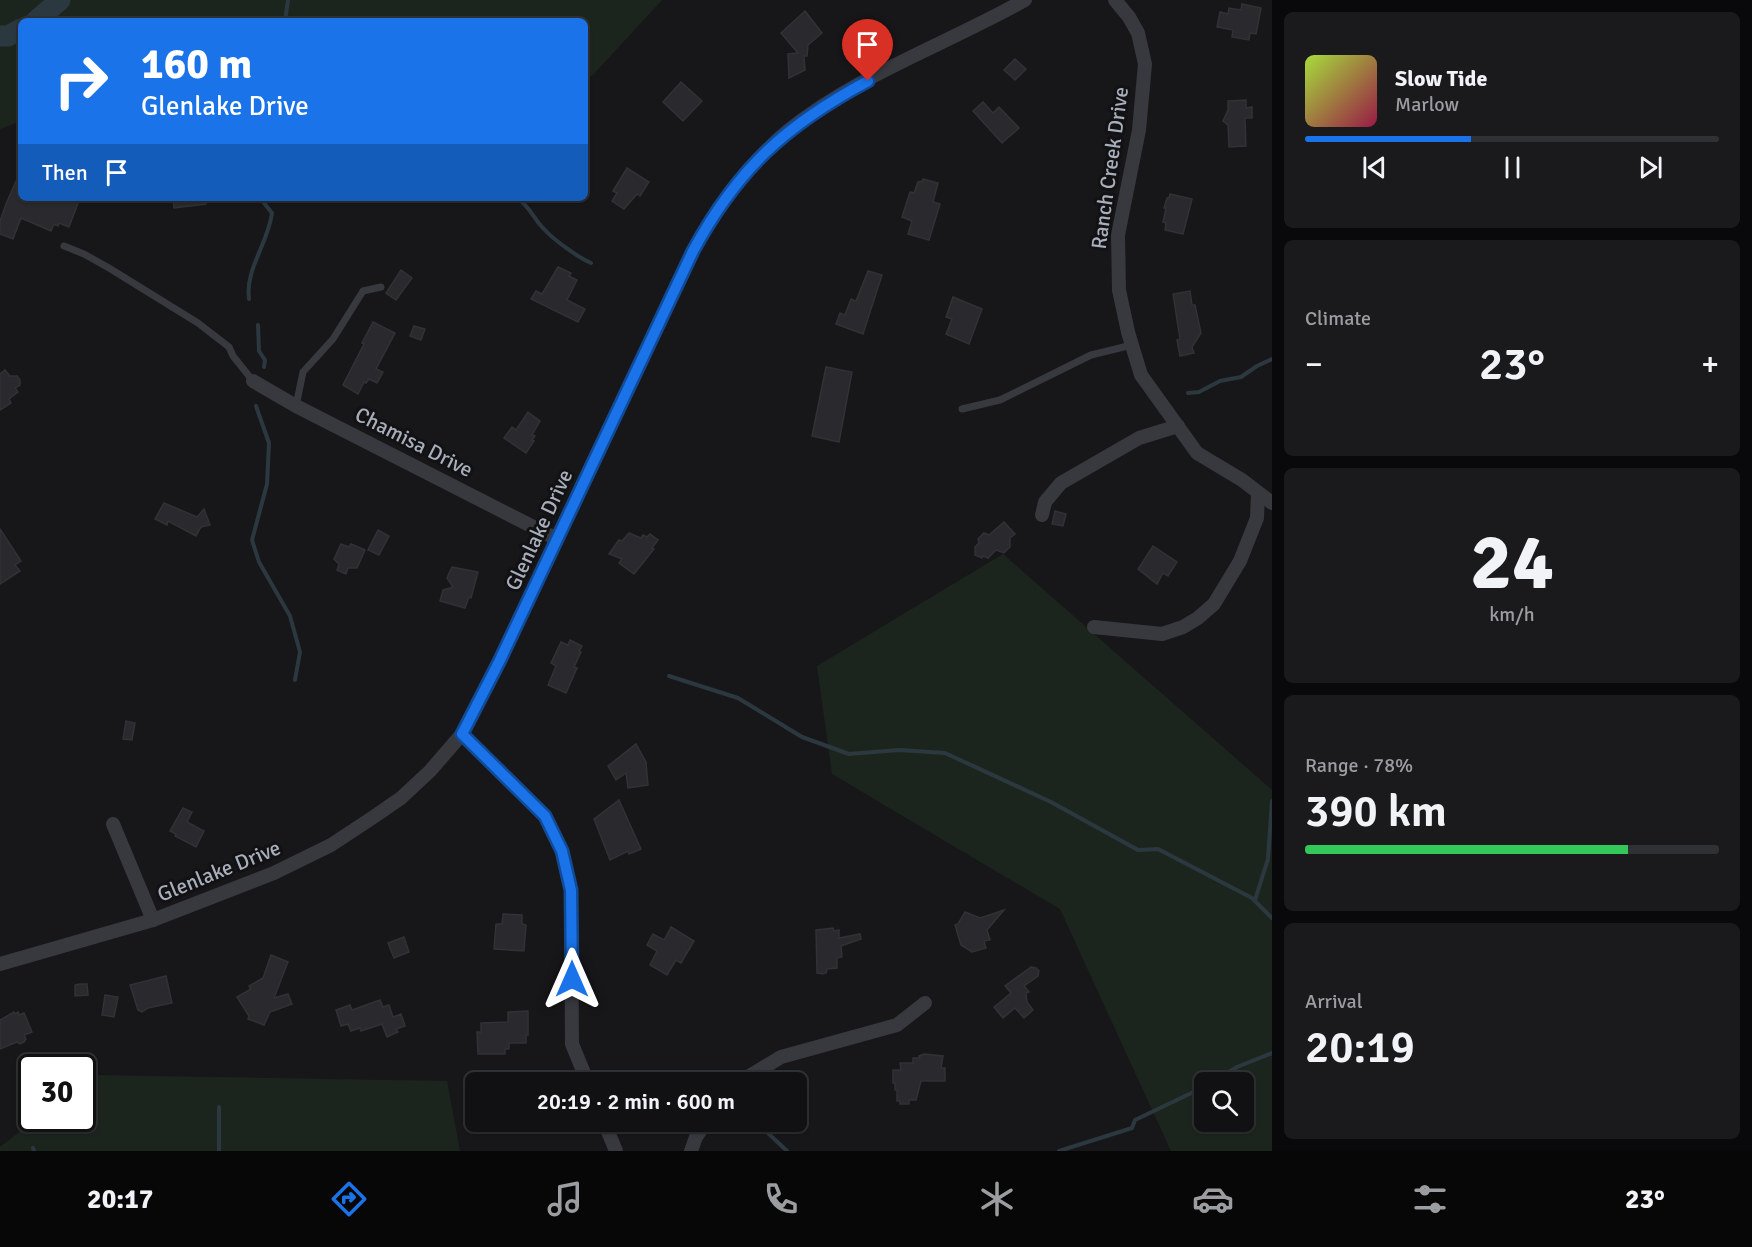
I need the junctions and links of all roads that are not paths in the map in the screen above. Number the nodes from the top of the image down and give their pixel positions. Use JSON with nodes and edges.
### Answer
{"nodes":[{"id":1,"x":1025,"y":0,"type":"edge"},
{"id":2,"x":1115,"y":0,"type":"edge"},
{"id":3,"x":64,"y":246,"type":"dead end"},
{"id":4,"x":381,"y":287,"type":"dead end"},
{"id":5,"x":1132,"y":345,"type":"junction"},
{"id":6,"x":253,"y":381,"type":"joint"},
{"id":7,"x":296,"y":406,"type":"junction"},
{"id":8,"x":962,"y":408,"type":"dead end"},
{"id":9,"x":1178,"y":426,"type":"junction"},
{"id":10,"x":1258,"y":493,"type":"junction"},
{"id":11,"x":1272,"y":503,"type":"edge"},
{"id":12,"x":1042,"y":515,"type":"dead end"},
{"id":13,"x":557,"y":539,"type":"junction"},
{"id":14,"x":1094,"y":627,"type":"dead end"},
{"id":15,"x":462,"y":734,"type":"junction"},
{"id":16,"x":113,"y":824,"type":"dead end"},
{"id":17,"x":153,"y":920,"type":"junction"},
{"id":18,"x":0,"y":964,"type":"edge"},
{"id":19,"x":925,"y":1003,"type":"dead end"},
{"id":20,"x":583,"y":1072,"type":"edge"},
{"id":21,"x":756,"y":1072,"type":"edge"},
{"id":22,"x":608,"y":1132,"type":"edge"},
{"id":23,"x":699,"y":1132,"type":"edge"},
{"id":24,"x":616,"y":1151,"type":"edge"},
{"id":25,"x":691,"y":1151,"type":"edge"}],
"edges":[{"from":1,"to":13,"type":"street","name":"Glenlake Drive"},
{"from":2,"to":5,"type":"street","name":"Ranch Creek Drive"},
{"from":3,"to":6,"type":"lane"},
{"from":4,"to":7,"type":"lane"},
{"from":5,"to":8,"type":"lane"},
{"from":5,"to":9,"type":"street","name":"Ranch Creek Drive"},
{"from":6,"to":7,"type":"street","name":"Chamisa Drive"},
{"from":7,"to":13,"type":"street","name":"Chamisa Drive"},
{"from":9,"to":10,"type":"street","name":"Ranch Creek Drive"},
{"from":9,"to":12,"type":"street"},
{"from":10,"to":11,"type":"street","name":"Ranch Creek Drive"},
{"from":10,"to":14,"type":"street"},
{"from":13,"to":15,"type":"street","name":"Glenlake Drive"},
{"from":15,"to":17,"type":"street","name":"Glenlake Drive"},
{"from":15,"to":20,"type":"street"},
{"from":16,"to":17,"type":"street"},
{"from":17,"to":18,"type":"street","name":"Glenlake Drive"},
{"from":19,"to":21,"type":"street"},
{"from":22,"to":24,"type":"street"},
{"from":23,"to":25,"type":"street"}]}
